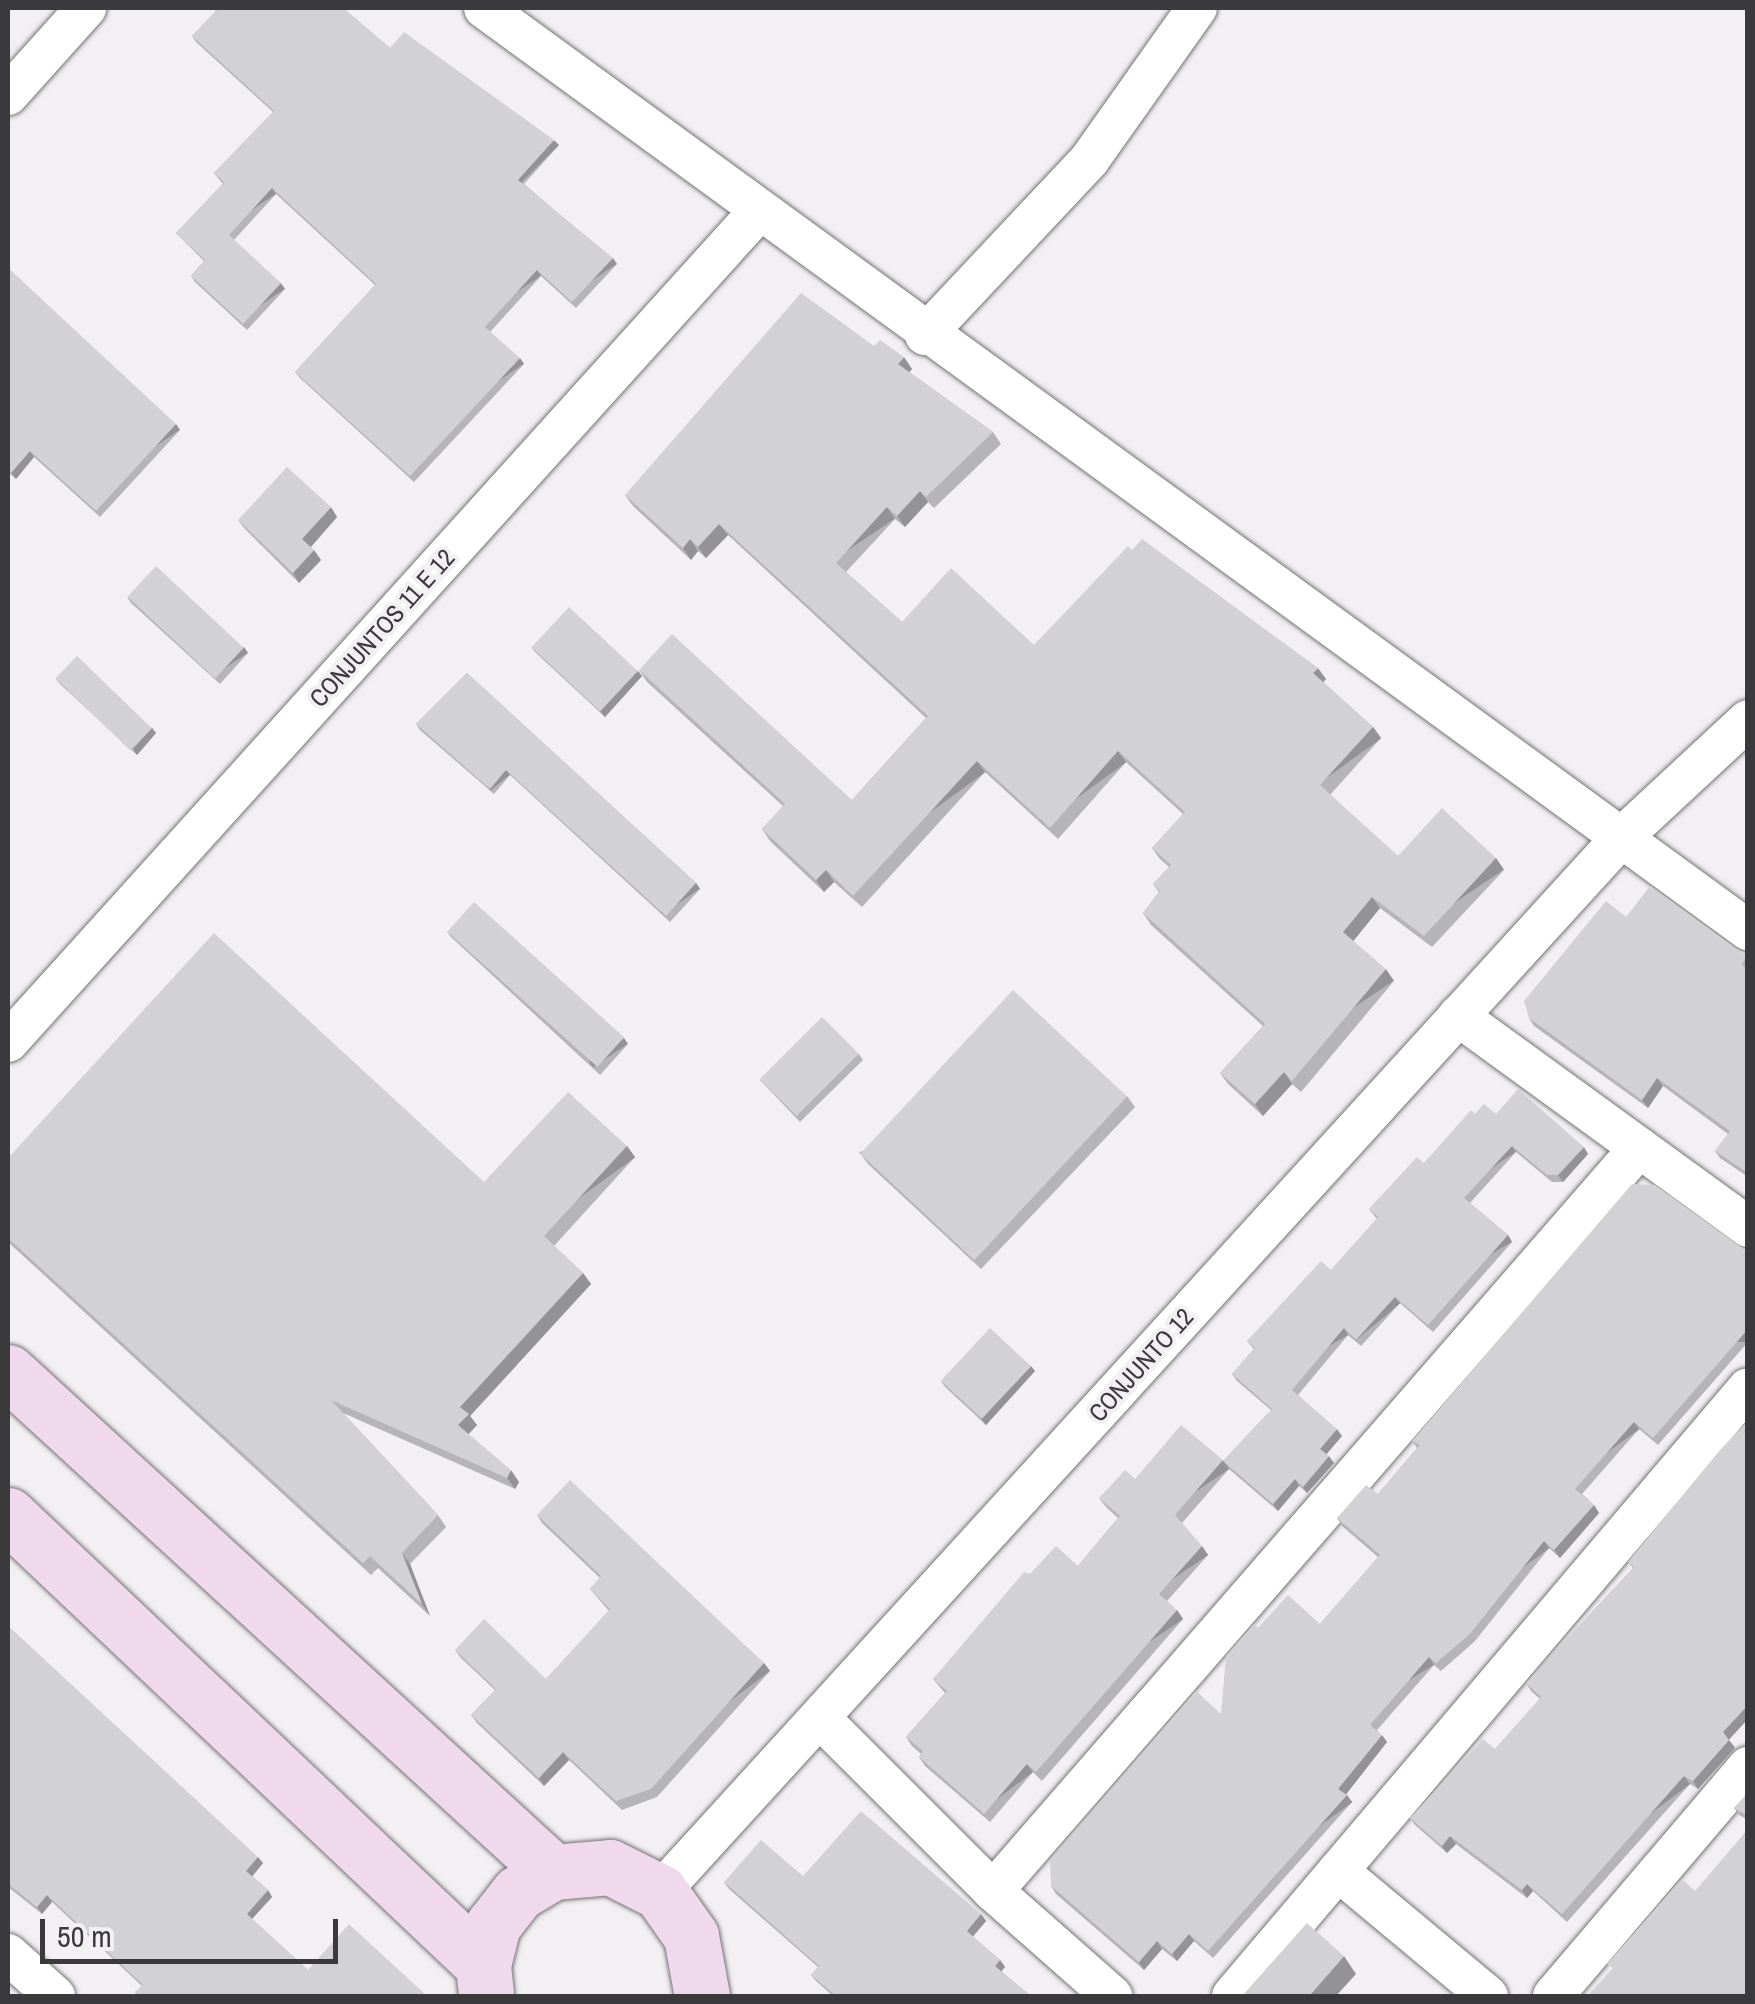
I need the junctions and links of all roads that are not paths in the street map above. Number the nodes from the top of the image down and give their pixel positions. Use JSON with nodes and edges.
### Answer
{"nodes":[{"id":1,"x":86,"y":8,"type":"edge"},
{"id":2,"x":484,"y":8,"type":"edge"},
{"id":3,"x":1197,"y":8,"type":"edge"},
{"id":4,"x":8,"y":95,"type":"edge"},
{"id":5,"x":758,"y":213,"type":"junction"},
{"id":6,"x":925,"y":335,"type":"junction"},
{"id":7,"x":1748,"y":720,"type":"edge"},
{"id":8,"x":1620,"y":838,"type":"junction"},
{"id":9,"x":1748,"y":930,"type":"edge"},
{"id":10,"x":1458,"y":1016,"type":"junction"},
{"id":11,"x":8,"y":1042,"type":"edge"},
{"id":12,"x":1640,"y":1148,"type":"junction"},
{"id":13,"x":1748,"y":1227,"type":"edge"},
{"id":14,"x":8,"y":1372,"type":"edge"},
{"id":15,"x":1748,"y":1388,"type":"edge"},
{"id":16,"x":8,"y":1515,"type":"edge"},
{"id":17,"x":820,"y":1718,"type":"junction"},
{"id":18,"x":1748,"y":1766,"type":"edge"},
{"id":19,"x":1338,"y":1871,"type":"junction"},
{"id":20,"x":554,"y":1872,"type":"junction"},
{"id":21,"x":994,"y":1891,"type":"junction"},
{"id":22,"x":660,"y":1892,"type":"junction"},
{"id":23,"x":8,"y":1954,"type":"edge"},
{"id":24,"x":485,"y":1981,"type":"edge"},
{"id":25,"x":697,"y":1994,"type":"edge"},
{"id":26,"x":55,"y":1996,"type":"edge"},
{"id":27,"x":1112,"y":1996,"type":"edge"},
{"id":28,"x":1232,"y":1996,"type":"edge"},
{"id":29,"x":1488,"y":1996,"type":"edge"},
{"id":30,"x":1553,"y":1996,"type":"edge"}],
"edges":[{"from":1,"to":4,"type":"street"},
{"from":2,"to":5,"type":"street"},
{"from":3,"to":6,"type":"street"},
{"from":5,"to":6,"type":"street"},
{"from":5,"to":11,"type":"street","name":"CONJUNTOS 11 E 12"},
{"from":6,"to":8,"type":"street"},
{"from":7,"to":8,"type":"street","name":"CONJUNTO 12"},
{"from":8,"to":9,"type":"street"},
{"from":8,"to":10,"type":"street","name":"CONJUNTO 12"},
{"from":10,"to":12,"type":"street"},
{"from":10,"to":17,"type":"street","name":"CONJUNTO 12"},
{"from":12,"to":13,"type":"street"},
{"from":12,"to":21,"type":"street"},
{"from":14,"to":20,"type":"street"},
{"from":15,"to":19,"type":"street"},
{"from":16,"to":24,"type":"street"},
{"from":17,"to":21,"type":"street"},
{"from":17,"to":22,"type":"street","name":"CONJUNTO 12"},
{"from":18,"to":30,"type":"street"},
{"from":19,"to":28,"type":"street"},
{"from":19,"to":29,"type":"street"},
{"from":20,"to":22,"type":"street"},
{"from":20,"to":24,"type":"street"},
{"from":21,"to":27,"type":"street"},
{"from":22,"to":25,"type":"street"},
{"from":23,"to":26,"type":"street"}]}
